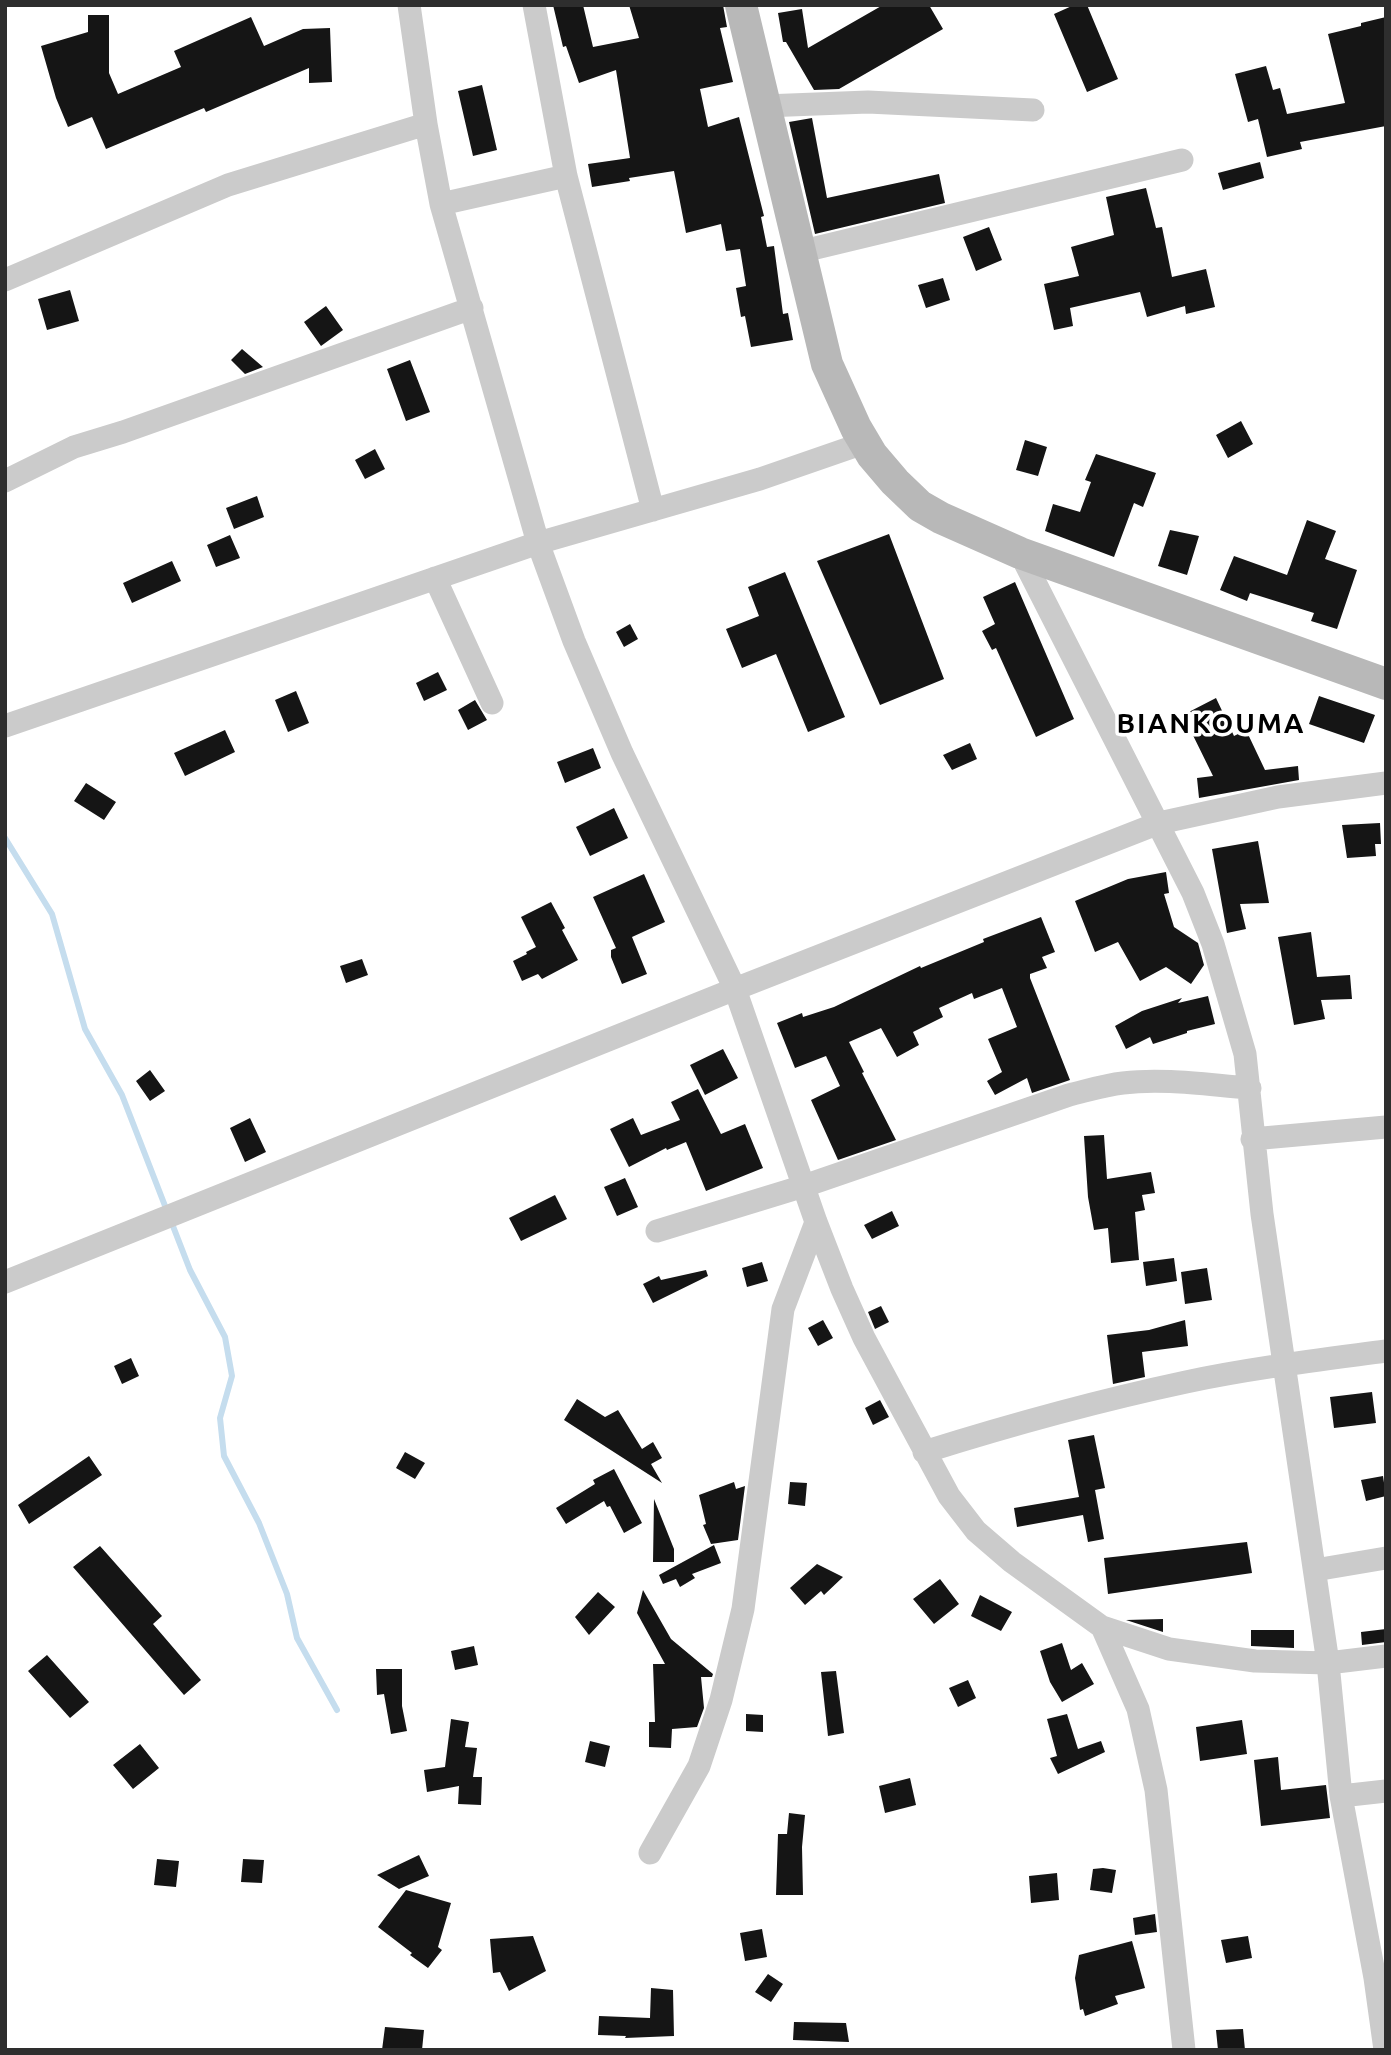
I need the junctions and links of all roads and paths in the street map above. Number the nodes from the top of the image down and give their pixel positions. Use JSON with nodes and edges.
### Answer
{"nodes":[{"id":1,"x":409,"y":5,"type":"edge"},
{"id":2,"x":534,"y":5,"type":"edge"},
{"id":3,"x":741,"y":5,"type":"edge"},
{"id":4,"x":764,"y":106,"type":"junction"},
{"id":5,"x":1033,"y":110,"type":"dead end"},
{"id":6,"x":426,"y":124,"type":"junction"},
{"id":7,"x":1182,"y":160,"type":"dead end"},
{"id":8,"x":566,"y":176,"type":"junction"},
{"id":9,"x":441,"y":204,"type":"junction"},
{"id":10,"x":799,"y":252,"type":"junction"},
{"id":11,"x":5,"y":280,"type":"edge"},
{"id":12,"x":472,"y":308,"type":"junction"},
{"id":13,"x":864,"y":443,"type":"junction"},
{"id":14,"x":5,"y":481,"type":"edge"},
{"id":15,"x":653,"y":510,"type":"junction"},
{"id":16,"x":538,"y":543,"type":"junction"},
{"id":17,"x":1020,"y":553,"type":"junction"},
{"id":18,"x":435,"y":578,"type":"junction"},
{"id":19,"x":1386,"y":684,"type":"edge"},
{"id":20,"x":492,"y":703,"type":"dead end"},
{"id":21,"x":5,"y":726,"type":"edge"},
{"id":22,"x":1386,"y":783,"type":"edge"},
{"id":23,"x":1159,"y":823,"type":"junction"},
{"id":24,"x":734,"y":989,"type":"junction"},
{"id":25,"x":1250,"y":1088,"type":"junction"},
{"id":26,"x":1386,"y":1127,"type":"edge"},
{"id":27,"x":1252,"y":1139,"type":"junction"},
{"id":28,"x":804,"y":1186,"type":"junction"},
{"id":29,"x":816,"y":1222,"type":"junction"},
{"id":30,"x":657,"y":1231,"type":"dead end"},
{"id":31,"x":5,"y":1282,"type":"edge"},
{"id":32,"x":1386,"y":1350,"type":"edge"},
{"id":33,"x":1283,"y":1364,"type":"junction"},
{"id":34,"x":924,"y":1452,"type":"junction"},
{"id":35,"x":1386,"y":1558,"type":"edge"},
{"id":36,"x":1315,"y":1570,"type":"junction"},
{"id":37,"x":1102,"y":1627,"type":"junction"},
{"id":38,"x":1386,"y":1656,"type":"edge"},
{"id":39,"x":1328,"y":1662,"type":"junction"},
{"id":40,"x":1386,"y":1791,"type":"edge"},
{"id":41,"x":1342,"y":1796,"type":"junction"},
{"id":42,"x":650,"y":1853,"type":"dead end"},
{"id":43,"x":1184,"y":2050,"type":"edge"},
{"id":44,"x":1385,"y":2050,"type":"edge"}],
"edges":[{"from":1,"to":6,"type":"street"},
{"from":2,"to":8,"type":"street"},
{"from":3,"to":4,"type":"street"},
{"from":4,"to":5,"type":"street"},
{"from":4,"to":10,"type":"street"},
{"from":6,"to":9,"type":"street"},
{"from":6,"to":11,"type":"street"},
{"from":7,"to":10,"type":"street"},
{"from":8,"to":9,"type":"street"},
{"from":8,"to":15,"type":"street"},
{"from":9,"to":12,"type":"street"},
{"from":10,"to":13,"type":"street"},
{"from":12,"to":14,"type":"street"},
{"from":12,"to":16,"type":"street"},
{"from":13,"to":15,"type":"street"},
{"from":13,"to":17,"type":"street"},
{"from":15,"to":16,"type":"street"},
{"from":16,"to":18,"type":"street"},
{"from":16,"to":24,"type":"street"},
{"from":17,"to":19,"type":"street"},
{"from":17,"to":23,"type":"street"},
{"from":18,"to":20,"type":"street"},
{"from":18,"to":21,"type":"street"},
{"from":22,"to":23,"type":"street"},
{"from":23,"to":24,"type":"street"},
{"from":23,"to":25,"type":"street"},
{"from":24,"to":28,"type":"street"},
{"from":24,"to":31,"type":"street"},
{"from":25,"to":27,"type":"street"},
{"from":25,"to":28,"type":"street"},
{"from":26,"to":27,"type":"street"},
{"from":27,"to":33,"type":"street"},
{"from":28,"to":29,"type":"street"},
{"from":28,"to":30,"type":"street"},
{"from":29,"to":34,"type":"street"},
{"from":29,"to":42,"type":"street"},
{"from":32,"to":33,"type":"street"},
{"from":33,"to":34,"type":"street"},
{"from":33,"to":36,"type":"street"},
{"from":34,"to":37,"type":"street"},
{"from":35,"to":36,"type":"street"},
{"from":36,"to":39,"type":"street"},
{"from":37,"to":39,"type":"street"},
{"from":37,"to":43,"type":"street"},
{"from":38,"to":39,"type":"street"},
{"from":39,"to":41,"type":"street"},
{"from":40,"to":41,"type":"street"},
{"from":41,"to":44,"type":"street"}]}
